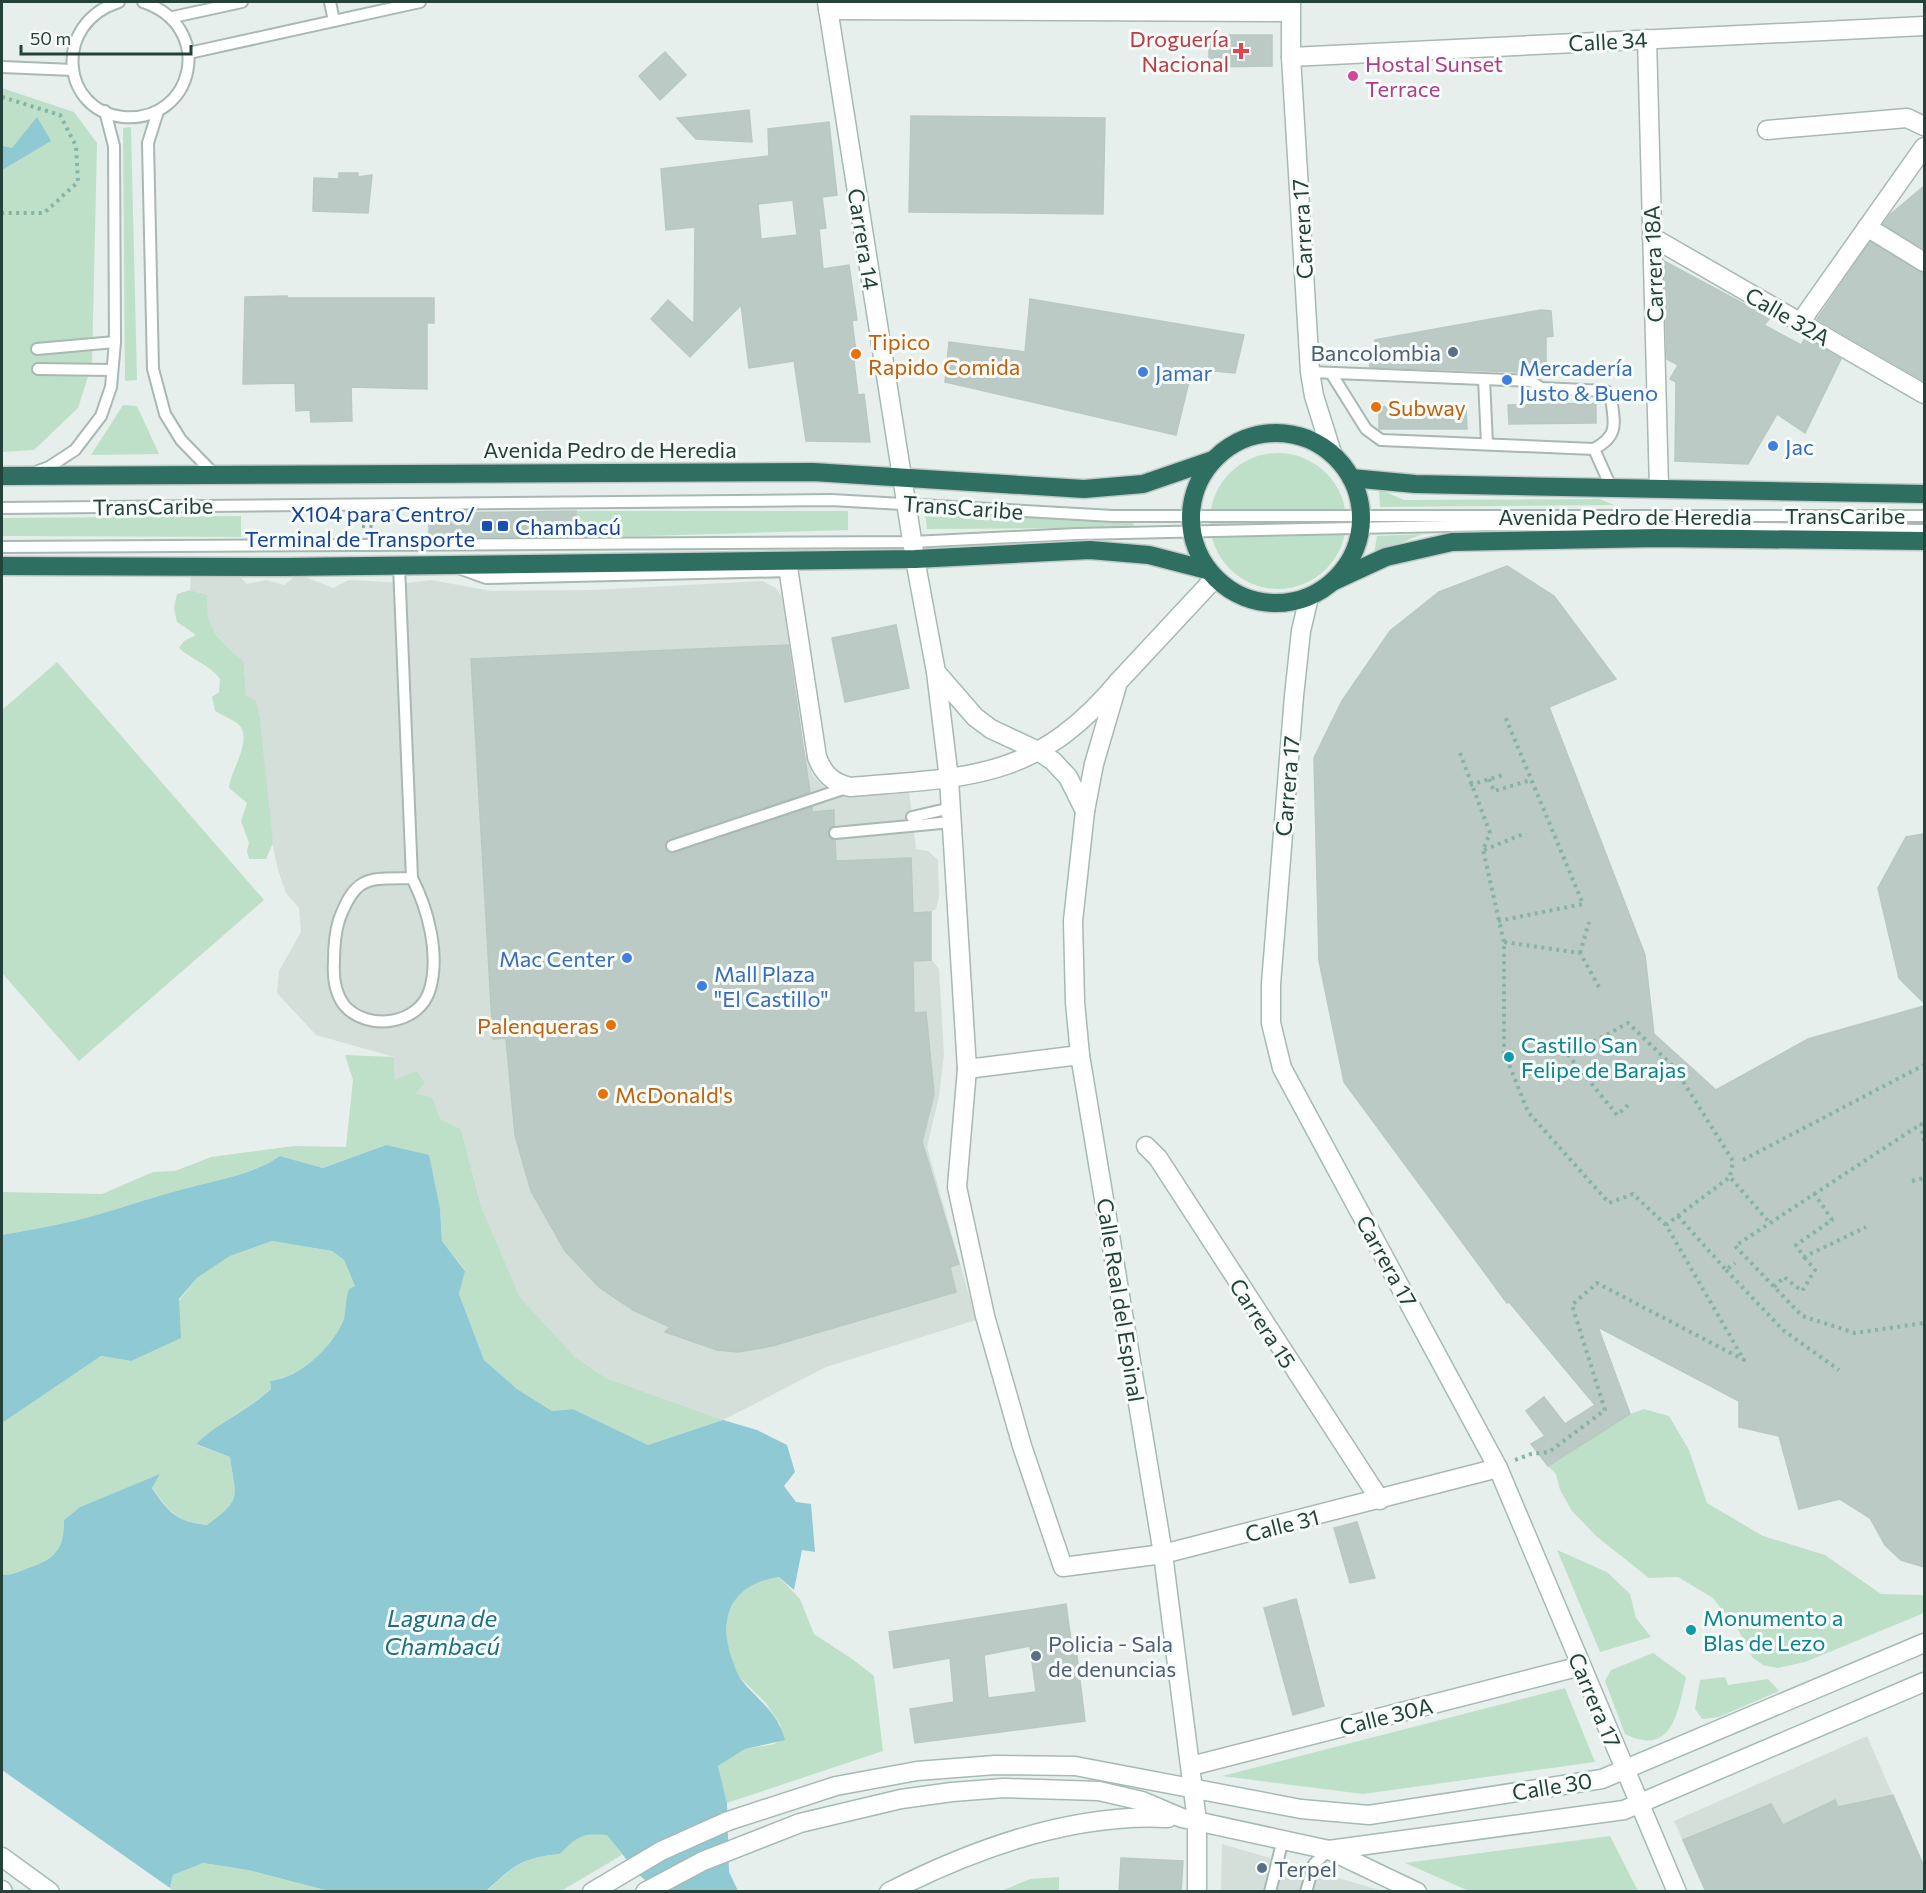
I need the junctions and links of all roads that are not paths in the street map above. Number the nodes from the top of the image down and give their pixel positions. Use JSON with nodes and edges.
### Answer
{"nodes":[{"id":1,"x":119,"y":2,"type":"edge"},
{"id":2,"x":143,"y":2,"type":"edge"},
{"id":3,"x":242,"y":2,"type":"edge"},
{"id":4,"x":330,"y":2,"type":"edge"},
{"id":5,"x":420,"y":2,"type":"edge"},
{"id":6,"x":827,"y":6,"type":"edge"},
{"id":7,"x":908,"y":6,"type":"edge"},
{"id":8,"x":1291,"y":7,"type":"edge"},
{"id":9,"x":173,"y":17,"type":"junction"},
{"id":10,"x":334,"y":21,"type":"junction"},
{"id":11,"x":1924,"y":26,"type":"edge"},
{"id":12,"x":1647,"y":39,"type":"junction"},
{"id":13,"x":189,"y":53,"type":"junction"},
{"id":14,"x":1291,"y":57,"type":"junction"},
{"id":15,"x":2,"y":67,"type":"edge"},
{"id":16,"x":73,"y":70,"type":"junction"},
{"id":17,"x":105,"y":111,"type":"junction"},
{"id":18,"x":158,"y":111,"type":"junction"},
{"id":19,"x":1924,"y":126,"type":"edge"},
{"id":20,"x":1767,"y":130,"type":"dead end"},
{"id":21,"x":1924,"y":147,"type":"edge"},
{"id":22,"x":1867,"y":226,"type":"junction"},
{"id":23,"x":1652,"y":237,"type":"junction"},
{"id":24,"x":1924,"y":262,"type":"edge"},
{"id":25,"x":1799,"y":324,"type":"junction"},
{"id":26,"x":115,"y":342,"type":"junction"},
{"id":27,"x":37,"y":349,"type":"dead end"},
{"id":28,"x":38,"y":369,"type":"dead end"},
{"id":29,"x":112,"y":370,"type":"junction"},
{"id":30,"x":1310,"y":372,"type":"junction"},
{"id":31,"x":1331,"y":373,"type":"junction"},
{"id":32,"x":1484,"y":379,"type":"junction"},
{"id":33,"x":1924,"y":394,"type":"edge"},
{"id":34,"x":1487,"y":444,"type":"junction"},
{"id":35,"x":1594,"y":449,"type":"junction"},
{"id":36,"x":1332,"y":453,"type":"junction"},
{"id":37,"x":1214,"y":460,"type":"junction"},
{"id":38,"x":215,"y":475,"type":"junction"},
{"id":39,"x":2,"y":476,"type":"edge"},
{"id":40,"x":23,"y":476,"type":"junction"},
{"id":41,"x":902,"y":476,"type":"junction"},
{"id":42,"x":1351,"y":478,"type":"junction"},
{"id":43,"x":1611,"y":487,"type":"junction"},
{"id":44,"x":1659,"y":488,"type":"junction"},
{"id":45,"x":1924,"y":494,"type":"edge"},
{"id":46,"x":906,"y":503,"type":"junction"},
{"id":47,"x":2,"y":507,"type":"edge"},
{"id":48,"x":1924,"y":516,"type":"edge"},
{"id":49,"x":1361,"y":522,"type":"junction"},
{"id":50,"x":1191,"y":524,"type":"junction"},
{"id":51,"x":1924,"y":530,"type":"edge"},
{"id":52,"x":1924,"y":541,"type":"edge"},
{"id":53,"x":2,"y":547,"type":"edge"},
{"id":54,"x":913,"y":550,"type":"junction"},
{"id":55,"x":399,"y":565,"type":"junction"},
{"id":56,"x":2,"y":566,"type":"edge"},
{"id":57,"x":788,"y":566,"type":"junction"},
{"id":58,"x":1211,"y":574,"type":"junction"},
{"id":59,"x":1334,"y":581,"type":"junction"},
{"id":60,"x":1309,"y":597,"type":"junction"},
{"id":61,"x":936,"y":672,"type":"junction"},
{"id":62,"x":1118,"y":682,"type":"junction"},
{"id":63,"x":1038,"y":751,"type":"junction"},
{"id":64,"x":949,"y":779,"type":"junction"},
{"id":65,"x":850,"y":787,"type":"junction"},
{"id":66,"x":1085,"y":810,"type":"junction"},
{"id":67,"x":952,"y":815,"type":"junction"},
{"id":68,"x":912,"y":817,"type":"dead end"},
{"id":69,"x":834,"y":833,"type":"dead end"},
{"id":70,"x":672,"y":846,"type":"dead end"},
{"id":71,"x":412,"y":878,"type":"junction"},
{"id":72,"x":1080,"y":1055,"type":"junction"},
{"id":73,"x":967,"y":1069,"type":"junction"},
{"id":74,"x":1146,"y":1146,"type":"dead end"},
{"id":75,"x":1498,"y":1468,"type":"junction"},
{"id":76,"x":1380,"y":1500,"type":"junction"},
{"id":77,"x":1163,"y":1554,"type":"junction"},
{"id":78,"x":1924,"y":1642,"type":"edge"},
{"id":79,"x":1581,"y":1666,"type":"junction"},
{"id":80,"x":1924,"y":1682,"type":"edge"},
{"id":81,"x":1191,"y":1766,"type":"junction"},
{"id":82,"x":1625,"y":1771,"type":"junction"},
{"id":83,"x":1193,"y":1788,"type":"junction"},
{"id":84,"x":1639,"y":1805,"type":"junction"},
{"id":85,"x":1190,"y":1820,"type":"junction"},
{"id":86,"x":1283,"y":1839,"type":"junction"},
{"id":87,"x":1329,"y":1850,"type":"junction"},
{"id":88,"x":2,"y":1857,"type":"edge"},
{"id":89,"x":50,"y":1892,"type":"edge"},
{"id":90,"x":592,"y":1892,"type":"edge"},
{"id":91,"x":645,"y":1892,"type":"edge"},
{"id":92,"x":889,"y":1892,"type":"edge"},
{"id":93,"x":1197,"y":1892,"type":"edge"},
{"id":94,"x":1270,"y":1892,"type":"edge"},
{"id":95,"x":1306,"y":1892,"type":"edge"},
{"id":96,"x":1417,"y":1892,"type":"edge"},
{"id":97,"x":1677,"y":1892,"type":"edge"}],
"edges":[{"from":1,"to":16,"type":"lane"},
{"from":2,"to":9,"type":"lane"},
{"from":3,"to":9,"type":"lane"},
{"from":4,"to":10,"type":"lane"},
{"from":5,"to":10,"type":"lane"},
{"from":6,"to":7,"type":"main road"},
{"from":6,"to":41,"type":"main road","name":"Carrera 14"},
{"from":7,"to":8,"type":"main road"},
{"from":8,"to":14,"type":"main road","name":"Carrera 17"},
{"from":9,"to":13,"type":"lane"},
{"from":10,"to":13,"type":"lane"},
{"from":11,"to":12,"type":"main road","name":"Calle 34"},
{"from":12,"to":14,"type":"main road","name":"Calle 34"},
{"from":12,"to":23,"type":"main road","name":"Carrera 18A"},
{"from":13,"to":18,"type":"lane"},
{"from":14,"to":30,"type":"main road","name":"Carrera 17"},
{"from":15,"to":16,"type":"lane"},
{"from":16,"to":17,"type":"lane"},
{"from":17,"to":18,"type":"lane"},
{"from":17,"to":26,"type":"lane"},
{"from":18,"to":38,"type":"lane"},
{"from":19,"to":20,"type":"main road"},
{"from":21,"to":22,"type":"main road"},
{"from":22,"to":24,"type":"main road"},
{"from":22,"to":25,"type":"main road"},
{"from":23,"to":25,"type":"main road","name":"Calle 32A"},
{"from":23,"to":44,"type":"main road","name":"Carrera 18A"},
{"from":25,"to":33,"type":"main road","name":"Calle 32A"},
{"from":26,"to":27,"type":"lane"},
{"from":26,"to":29,"type":"lane"},
{"from":28,"to":29,"type":"lane"},
{"from":29,"to":40,"type":"lane"},
{"from":30,"to":31,"type":"lane"},
{"from":30,"to":36,"type":"main road","name":"Carrera 17"},
{"from":31,"to":32,"type":"lane"},
{"from":31,"to":34,"type":"lane"},
{"from":32,"to":34,"type":"lane"},
{"from":32,"to":35,"type":"lane"},
{"from":34,"to":35,"type":"lane"},
{"from":35,"to":43,"type":"lane"},
{"from":36,"to":37,"type":"highway"},
{"from":36,"to":42,"type":"highway"},
{"from":37,"to":41,"type":"highway","name":"Avenida Pedro de Heredia"},
{"from":37,"to":50,"type":"highway"},
{"from":38,"to":40,"type":"highway","name":"Avenida Pedro de Heredia"},
{"from":38,"to":41,"type":"highway","name":"Avenida Pedro de Heredia"},
{"from":39,"to":40,"type":"highway","name":"Avenida Pedro de Heredia"},
{"from":41,"to":46,"type":"main road"},
{"from":42,"to":43,"type":"highway","name":"Avenida Pedro de Heredia"},
{"from":42,"to":49,"type":"highway"},
{"from":43,"to":44,"type":"highway","name":"Avenida Pedro de Heredia"},
{"from":44,"to":45,"type":"highway","name":"Avenida Pedro de Heredia"},
{"from":46,"to":47,"type":"lane","name":"TransCaribe"},
{"from":46,"to":50,"type":"lane","name":"TransCaribe"},
{"from":46,"to":54,"type":"main road"},
{"from":48,"to":49,"type":"lane","name":"TransCaribe"},
{"from":49,"to":50,"type":"lane","name":"TransCaribe"},
{"from":49,"to":50,"type":"lane","name":"TransCaribe"},
{"from":49,"to":51,"type":"lane","name":"TransCaribe"},
{"from":49,"to":59,"type":"highway"},
{"from":50,"to":54,"type":"lane","name":"TransCaribe"},
{"from":50,"to":58,"type":"highway"},
{"from":52,"to":59,"type":"highway","name":"Avenida Pedro de Heredia"},
{"from":53,"to":54,"type":"lane","name":"TransCaribe"},
{"from":54,"to":57,"type":"highway"},
{"from":54,"to":58,"type":"highway"},
{"from":54,"to":61,"type":"main road"},
{"from":55,"to":56,"type":"highway"},
{"from":55,"to":57,"type":"highway"},
{"from":55,"to":71,"type":"lane"},
{"from":57,"to":65,"type":"main road"},
{"from":58,"to":60,"type":"highway"},
{"from":58,"to":62,"type":"main road","name":"Calle Real del Espinal"},
{"from":59,"to":60,"type":"highway"},
{"from":60,"to":75,"type":"main road","name":"Carrera 17"},
{"from":61,"to":63,"type":"main road"},
{"from":61,"to":64,"type":"main road"},
{"from":62,"to":63,"type":"main road","name":"Calle Real del Espinal"},
{"from":62,"to":66,"type":"main road","name":"Calle Real del Espinal"},
{"from":63,"to":64,"type":"main road","name":"Calle Real del Espinal"},
{"from":63,"to":66,"type":"main road"},
{"from":64,"to":65,"type":"main road","name":"Calle Real del Espinal"},
{"from":64,"to":67,"type":"main road"},
{"from":65,"to":70,"type":"lane"},
{"from":66,"to":72,"type":"main road","name":"Calle Real del Espinal"},
{"from":67,"to":68,"type":"lane"},
{"from":67,"to":69,"type":"lane"},
{"from":67,"to":73,"type":"main road"},
{"from":71,"to":71,"type":"lane"},
{"from":72,"to":73,"type":"main road"},
{"from":72,"to":77,"type":"main road","name":"Calle Real del Espinal"},
{"from":73,"to":77,"type":"main road","name":"Calle 31"},
{"from":74,"to":76,"type":"main road","name":"Carrera 15"},
{"from":75,"to":76,"type":"main road","name":"Calle 31"},
{"from":75,"to":79,"type":"main road","name":"Carrera 17"},
{"from":76,"to":77,"type":"main road","name":"Calle 31"},
{"from":77,"to":81,"type":"main road","name":"Calle Real del Espinal"},
{"from":78,"to":82,"type":"main road","name":"Calle 30"},
{"from":79,"to":81,"type":"main road","name":"Calle 30A"},
{"from":79,"to":82,"type":"main road","name":"Carrera 17"},
{"from":80,"to":84,"type":"main road","name":"Calle 30"},
{"from":81,"to":83,"type":"main road","name":"Calle Real del Espinal"},
{"from":82,"to":83,"type":"main road","name":"Calle 30"},
{"from":82,"to":84,"type":"main road","name":"Carrera 17"},
{"from":83,"to":85,"type":"main road","name":"Calle Real del Espinal"},
{"from":83,"to":90,"type":"main road","name":"Calle 30"},
{"from":84,"to":87,"type":"main road","name":"Calle 30"},
{"from":84,"to":97,"type":"main road","name":"Carrera 17"},
{"from":85,"to":86,"type":"main road","name":"Calle 30"},
{"from":85,"to":91,"type":"main road"},
{"from":85,"to":92,"type":"main road"},
{"from":85,"to":93,"type":"main road","name":"Calle Real del Espinal"},
{"from":86,"to":87,"type":"main road","name":"Calle 30"},
{"from":86,"to":94,"type":"lane"},
{"from":87,"to":95,"type":"lane"},
{"from":87,"to":96,"type":"main road"},
{"from":88,"to":89,"type":"main road"}]}
